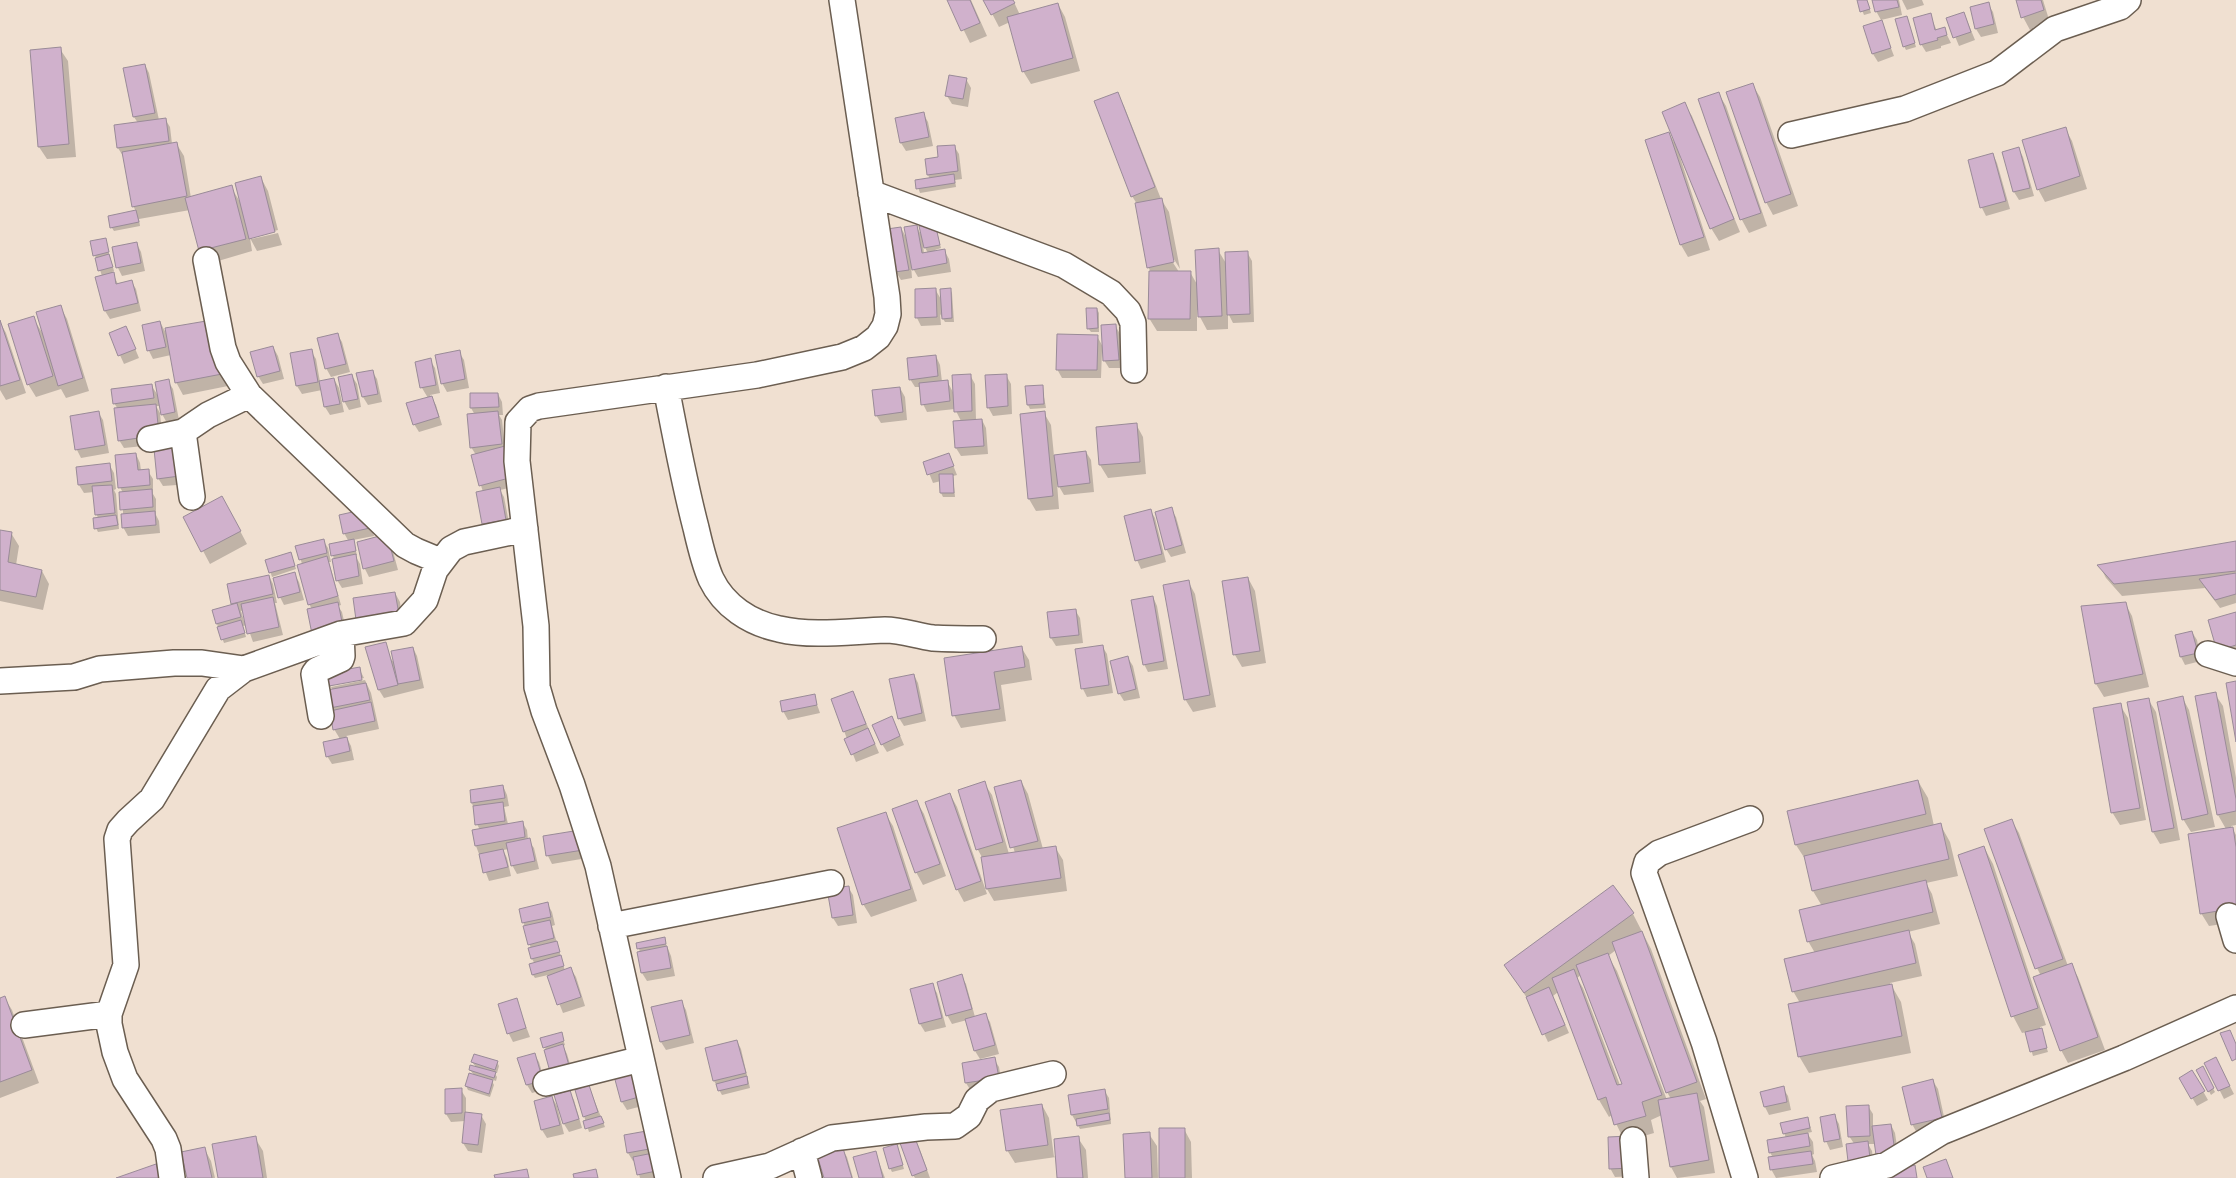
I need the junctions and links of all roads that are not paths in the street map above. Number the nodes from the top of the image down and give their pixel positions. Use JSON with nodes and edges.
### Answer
{"nodes":[{"id":1,"x":842,"y":0,"type":"edge"},
{"id":2,"x":2128,"y":0,"type":"edge"},
{"id":3,"x":1791,"y":135,"type":"dead end"},
{"id":4,"x":871,"y":193,"type":"junction"},
{"id":5,"x":206,"y":260,"type":"dead end"},
{"id":6,"x":1134,"y":370,"type":"dead end"},
{"id":7,"x":666,"y":387,"type":"junction"},
{"id":8,"x":249,"y":395,"type":"junction"},
{"id":9,"x":183,"y":432,"type":"junction"},
{"id":10,"x":150,"y":439,"type":"dead end"},
{"id":11,"x":192,"y":497,"type":"dead end"},
{"id":12,"x":525,"y":529,"type":"junction"},
{"id":13,"x":440,"y":561,"type":"junction"},
{"id":14,"x":341,"y":634,"type":"junction"},
{"id":15,"x":983,"y":639,"type":"dead end"},
{"id":16,"x":2208,"y":654,"type":"dead end"},
{"id":17,"x":2236,"y":663,"type":"edge"},
{"id":18,"x":244,"y":668,"type":"junction"},
{"id":19,"x":0,"y":681,"type":"edge"},
{"id":20,"x":321,"y":716,"type":"dead end"},
{"id":21,"x":1750,"y":819,"type":"dead end"},
{"id":22,"x":831,"y":882,"type":"dead end"},
{"id":23,"x":2229,"y":916,"type":"dead end"},
{"id":24,"x":611,"y":926,"type":"junction"},
{"id":25,"x":2236,"y":940,"type":"edge"},
{"id":26,"x":2236,"y":1008,"type":"edge"},
{"id":27,"x":109,"y":1014,"type":"junction"},
{"id":28,"x":24,"y":1025,"type":"dead end"},
{"id":29,"x":641,"y":1059,"type":"junction"},
{"id":30,"x":1053,"y":1074,"type":"dead end"},
{"id":31,"x":546,"y":1083,"type":"dead end"},
{"id":32,"x":1633,"y":1140,"type":"dead end"},
{"id":33,"x":802,"y":1150,"type":"junction"},
{"id":34,"x":172,"y":1178,"type":"edge"},
{"id":35,"x":668,"y":1178,"type":"edge"},
{"id":36,"x":716,"y":1178,"type":"edge"},
{"id":37,"x":809,"y":1178,"type":"edge"},
{"id":38,"x":1636,"y":1178,"type":"edge"},
{"id":39,"x":1745,"y":1178,"type":"edge"},
{"id":40,"x":1833,"y":1178,"type":"edge"}],
"edges":[{"from":1,"to":4,"type":"street"},
{"from":2,"to":3,"type":"street"},
{"from":4,"to":6,"type":"street"},
{"from":4,"to":7,"type":"street"},
{"from":5,"to":8,"type":"street"},
{"from":7,"to":12,"type":"street"},
{"from":7,"to":15,"type":"street"},
{"from":8,"to":9,"type":"street"},
{"from":8,"to":13,"type":"street"},
{"from":9,"to":10,"type":"street"},
{"from":9,"to":11,"type":"street"},
{"from":12,"to":13,"type":"street"},
{"from":12,"to":24,"type":"street"},
{"from":13,"to":14,"type":"street"},
{"from":14,"to":18,"type":"street"},
{"from":14,"to":20,"type":"street"},
{"from":16,"to":17,"type":"street"},
{"from":18,"to":19,"type":"street"},
{"from":18,"to":27,"type":"street"},
{"from":21,"to":39,"type":"street"},
{"from":22,"to":24,"type":"street"},
{"from":23,"to":25,"type":"street"},
{"from":24,"to":29,"type":"street"},
{"from":26,"to":40,"type":"street"},
{"from":27,"to":28,"type":"street"},
{"from":27,"to":34,"type":"street"},
{"from":29,"to":31,"type":"street"},
{"from":29,"to":35,"type":"street"},
{"from":30,"to":33,"type":"street"},
{"from":32,"to":38,"type":"street"},
{"from":33,"to":36,"type":"street"},
{"from":33,"to":37,"type":"street"}]}
